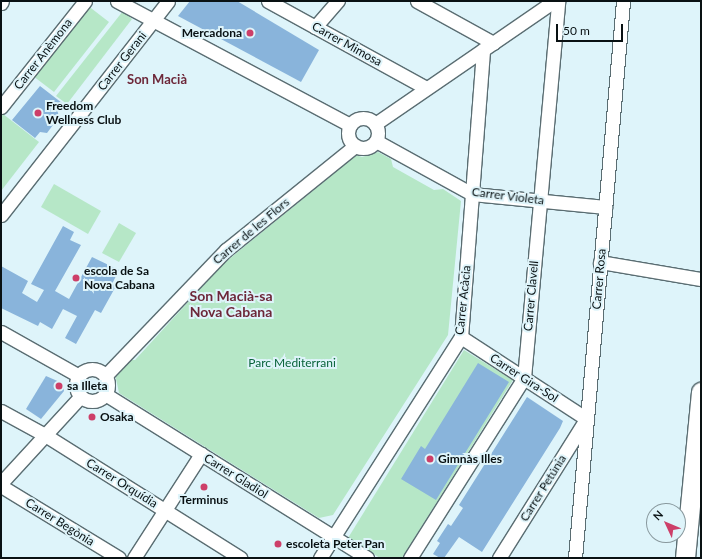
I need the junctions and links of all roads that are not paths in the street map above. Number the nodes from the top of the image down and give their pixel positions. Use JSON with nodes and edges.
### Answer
{"nodes":[{"id":1,"x":85,"y":1,"type":"edge"},
{"id":2,"x":117,"y":1,"type":"edge"},
{"id":3,"x":168,"y":1,"type":"edge"},
{"id":4,"x":268,"y":1,"type":"edge"},
{"id":5,"x":338,"y":1,"type":"edge"},
{"id":6,"x":417,"y":1,"type":"edge"},
{"id":7,"x":554,"y":1,"type":"edge"},
{"id":8,"x":558,"y":1,"type":"edge"},
{"id":9,"x":623,"y":1,"type":"edge"},
{"id":10,"x":153,"y":20,"type":"junction"},
{"id":11,"x":315,"y":27,"type":"junction"},
{"id":12,"x":488,"y":47,"type":"junction"},
{"id":13,"x":426,"y":88,"type":"junction"},
{"id":14,"x":3,"y":102,"type":"edge"},
{"id":15,"x":375,"y":124,"type":"junction"},
{"id":16,"x":350,"y":125,"type":"junction"},
{"id":17,"x":376,"y":141,"type":"junction"},
{"id":18,"x":355,"y":146,"type":"junction"},
{"id":19,"x":472,"y":194,"type":"junction"},
{"id":20,"x":539,"y":200,"type":"junction"},
{"id":21,"x":605,"y":207,"type":"junction"},
{"id":22,"x":1,"y":215,"type":"edge"},
{"id":23,"x":600,"y":262,"type":"junction"},
{"id":24,"x":701,"y":279,"type":"edge"},
{"id":25,"x":1,"y":332,"type":"edge"},
{"id":26,"x":461,"y":337,"type":"junction"},
{"id":27,"x":79,"y":376,"type":"junction"},
{"id":28,"x":105,"y":376,"type":"junction"},
{"id":29,"x":524,"y":378,"type":"junction"},
{"id":30,"x":701,"y":392,"type":"edge"},
{"id":31,"x":105,"y":394,"type":"junction"},
{"id":32,"x":81,"y":396,"type":"junction"},
{"id":33,"x":1,"y":411,"type":"edge"},
{"id":34,"x":587,"y":418,"type":"junction"},
{"id":35,"x":45,"y":435,"type":"junction"},
{"id":36,"x":201,"y":454,"type":"junction"},
{"id":37,"x":1,"y":484,"type":"edge"},
{"id":38,"x":165,"y":510,"type":"junction"},
{"id":39,"x":334,"y":537,"type":"junction"},
{"id":40,"x":119,"y":558,"type":"edge"},
{"id":41,"x":134,"y":558,"type":"edge"},
{"id":42,"x":240,"y":558,"type":"edge"},
{"id":43,"x":320,"y":558,"type":"edge"},
{"id":44,"x":367,"y":558,"type":"edge"},
{"id":45,"x":410,"y":558,"type":"edge"},
{"id":46,"x":499,"y":558,"type":"edge"},
{"id":47,"x":575,"y":558,"type":"edge"},
{"id":48,"x":685,"y":558,"type":"edge"}],
"edges":[{"from":1,"to":14,"type":"street","name":"Carrer Anèmona"},
{"from":2,"to":10,"type":"street"},
{"from":3,"to":10,"type":"street","name":"Carrer Gerani"},
{"from":4,"to":11,"type":"street","name":"Carrer Mimosa"},
{"from":5,"to":11,"type":"street"},
{"from":6,"to":12,"type":"street"},
{"from":7,"to":12,"type":"street"},
{"from":8,"to":20,"type":"street","name":"Carrer Clavell"},
{"from":9,"to":21,"type":"street","name":"Carrer Rosa"},
{"from":10,"to":16,"type":"street"},
{"from":10,"to":22,"type":"street","name":"Carrer Gerani"},
{"from":11,"to":13,"type":"street","name":"Carrer Mimosa"},
{"from":12,"to":13,"type":"street"},
{"from":12,"to":19,"type":"street","name":"Carrer Acàcia"},
{"from":13,"to":15,"type":"street"},
{"from":15,"to":16,"type":"street"},
{"from":15,"to":17,"type":"street"},
{"from":16,"to":18,"type":"street"},
{"from":17,"to":18,"type":"street"},
{"from":17,"to":19,"type":"street","name":"Carrer Violeta"},
{"from":18,"to":28,"type":"street","name":"Carrer de les Flors"},
{"from":19,"to":20,"type":"street","name":"Carrer Violeta"},
{"from":19,"to":26,"type":"street","name":"Carrer Acàcia"},
{"from":20,"to":21,"type":"street","name":"Carrer Violeta"},
{"from":20,"to":29,"type":"street","name":"Carrer Clavell"},
{"from":21,"to":23,"type":"street","name":"Carrer Rosa"},
{"from":23,"to":24,"type":"street"},
{"from":23,"to":34,"type":"street","name":"Carrer Rosa"},
{"from":25,"to":27,"type":"street"},
{"from":26,"to":29,"type":"street","name":"Carrer Gira-Sol"},
{"from":26,"to":39,"type":"street","name":"Carrer Acàcia"},
{"from":27,"to":28,"type":"street"},
{"from":27,"to":32,"type":"street"},
{"from":28,"to":31,"type":"street"},
{"from":29,"to":34,"type":"street","name":"Carrer Gira-Sol"},
{"from":29,"to":45,"type":"street","name":"Carrer Clavell"},
{"from":30,"to":48,"type":"highway"},
{"from":31,"to":32,"type":"street"},
{"from":31,"to":36,"type":"street","name":"Carrer Gladiol"},
{"from":32,"to":35,"type":"street"},
{"from":33,"to":35,"type":"street","name":"Carrer Orquídia"},
{"from":34,"to":46,"type":"street","name":"Carrer Petúnia"},
{"from":34,"to":47,"type":"street","name":"Carrer Rosa"},
{"from":35,"to":37,"type":"street"},
{"from":35,"to":38,"type":"street","name":"Carrer Orquídia"},
{"from":36,"to":38,"type":"street"},
{"from":36,"to":39,"type":"street","name":"Carrer Gladiol"},
{"from":37,"to":40,"type":"street","name":"Carrer Begònia"},
{"from":38,"to":41,"type":"street"},
{"from":38,"to":42,"type":"street","name":"Carrer Orquídia"},
{"from":39,"to":43,"type":"street","name":"Carrer Acàcia"},
{"from":39,"to":44,"type":"street","name":"Carrer Gladiol"}]}
